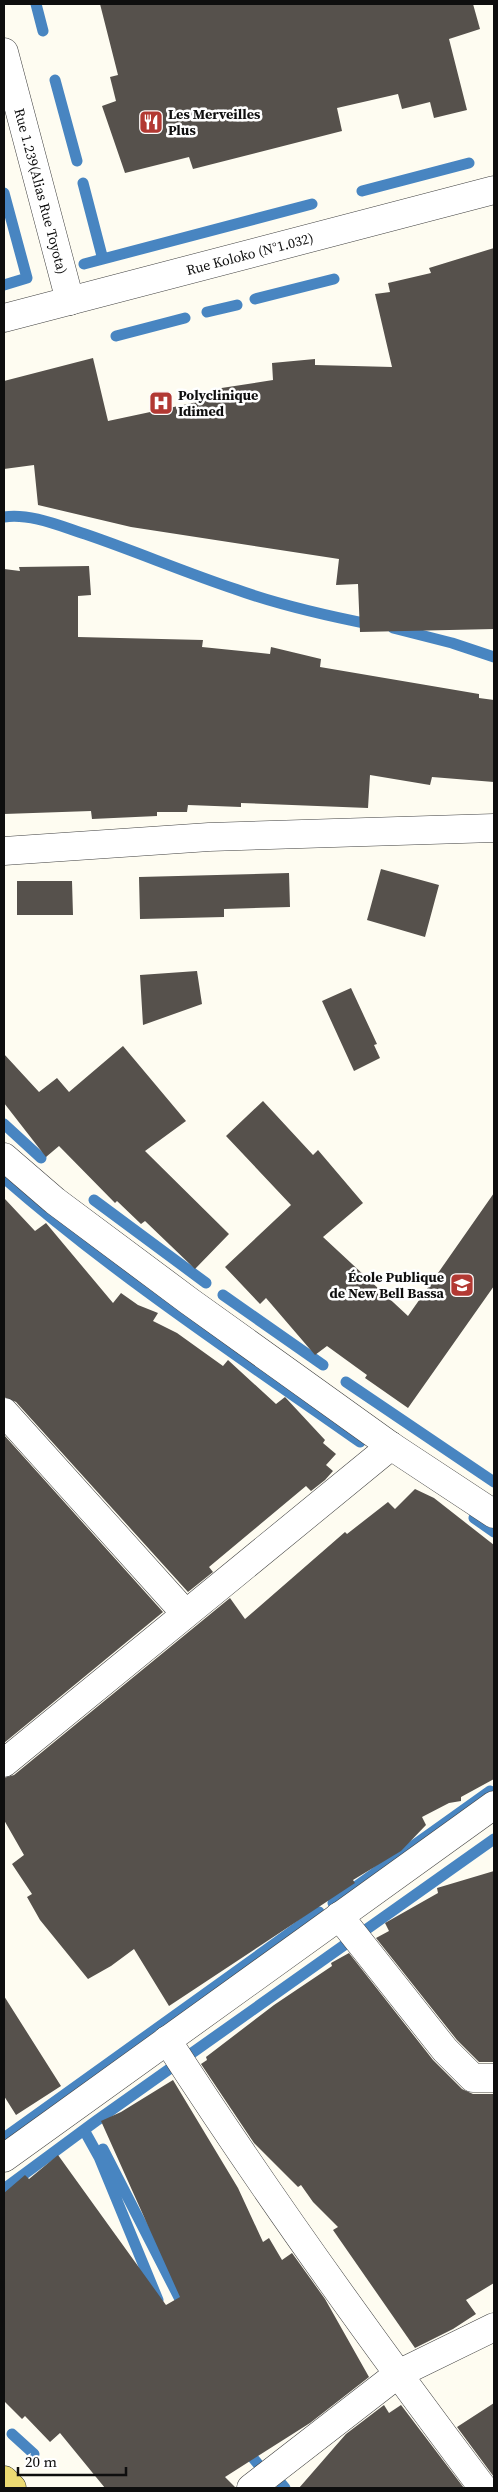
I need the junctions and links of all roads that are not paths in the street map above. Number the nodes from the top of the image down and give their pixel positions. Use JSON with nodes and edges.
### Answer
{"nodes":[{"id":1,"x":4,"y":52,"type":"edge"},
{"id":2,"x":494,"y":190,"type":"edge"},
{"id":3,"x":70,"y":301,"type":"junction"},
{"id":4,"x":4,"y":318,"type":"edge"},
{"id":5,"x":494,"y":828,"type":"edge"},
{"id":6,"x":4,"y":851,"type":"edge"},
{"id":7,"x":4,"y":1157,"type":"edge"},
{"id":8,"x":4,"y":1412,"type":"edge"},
{"id":9,"x":390,"y":1446,"type":"junction"},
{"id":10,"x":494,"y":1514,"type":"edge"},
{"id":11,"x":185,"y":1613,"type":"junction"},
{"id":12,"x":4,"y":1763,"type":"edge"},
{"id":13,"x":494,"y":1805,"type":"edge"},
{"id":14,"x":339,"y":1916,"type":"junction"},
{"id":15,"x":167,"y":2040,"type":"junction"},
{"id":16,"x":494,"y":2078,"type":"edge"},
{"id":17,"x":4,"y":2158,"type":"edge"},
{"id":18,"x":494,"y":2327,"type":"edge"},
{"id":19,"x":398,"y":2374,"type":"junction"},
{"id":20,"x":4,"y":2480,"type":"edge"},
{"id":21,"x":12,"y":2488,"type":"edge"},
{"id":22,"x":251,"y":2488,"type":"edge"},
{"id":23,"x":483,"y":2488,"type":"edge"}],
"edges":[{"from":1,"to":3,"type":"street","name":"Rue 1.239(Alias Rue Toyota)"},
{"from":2,"to":3,"type":"street","name":"Rue Koloko (N°1.032)"},
{"from":3,"to":4,"type":"street","name":"Rue Koloko (N°1.032)"},
{"from":5,"to":6,"type":"street"},
{"from":7,"to":9,"type":"street"},
{"from":8,"to":11,"type":"street"},
{"from":9,"to":10,"type":"street"},
{"from":9,"to":11,"type":"street"},
{"from":11,"to":12,"type":"street"},
{"from":13,"to":14,"type":"street"},
{"from":14,"to":15,"type":"street"},
{"from":14,"to":16,"type":"street"},
{"from":15,"to":17,"type":"street"},
{"from":15,"to":19,"type":"street"},
{"from":18,"to":19,"type":"street"},
{"from":19,"to":22,"type":"street"},
{"from":19,"to":23,"type":"street"},
{"from":20,"to":21,"type":"main road"}]}
